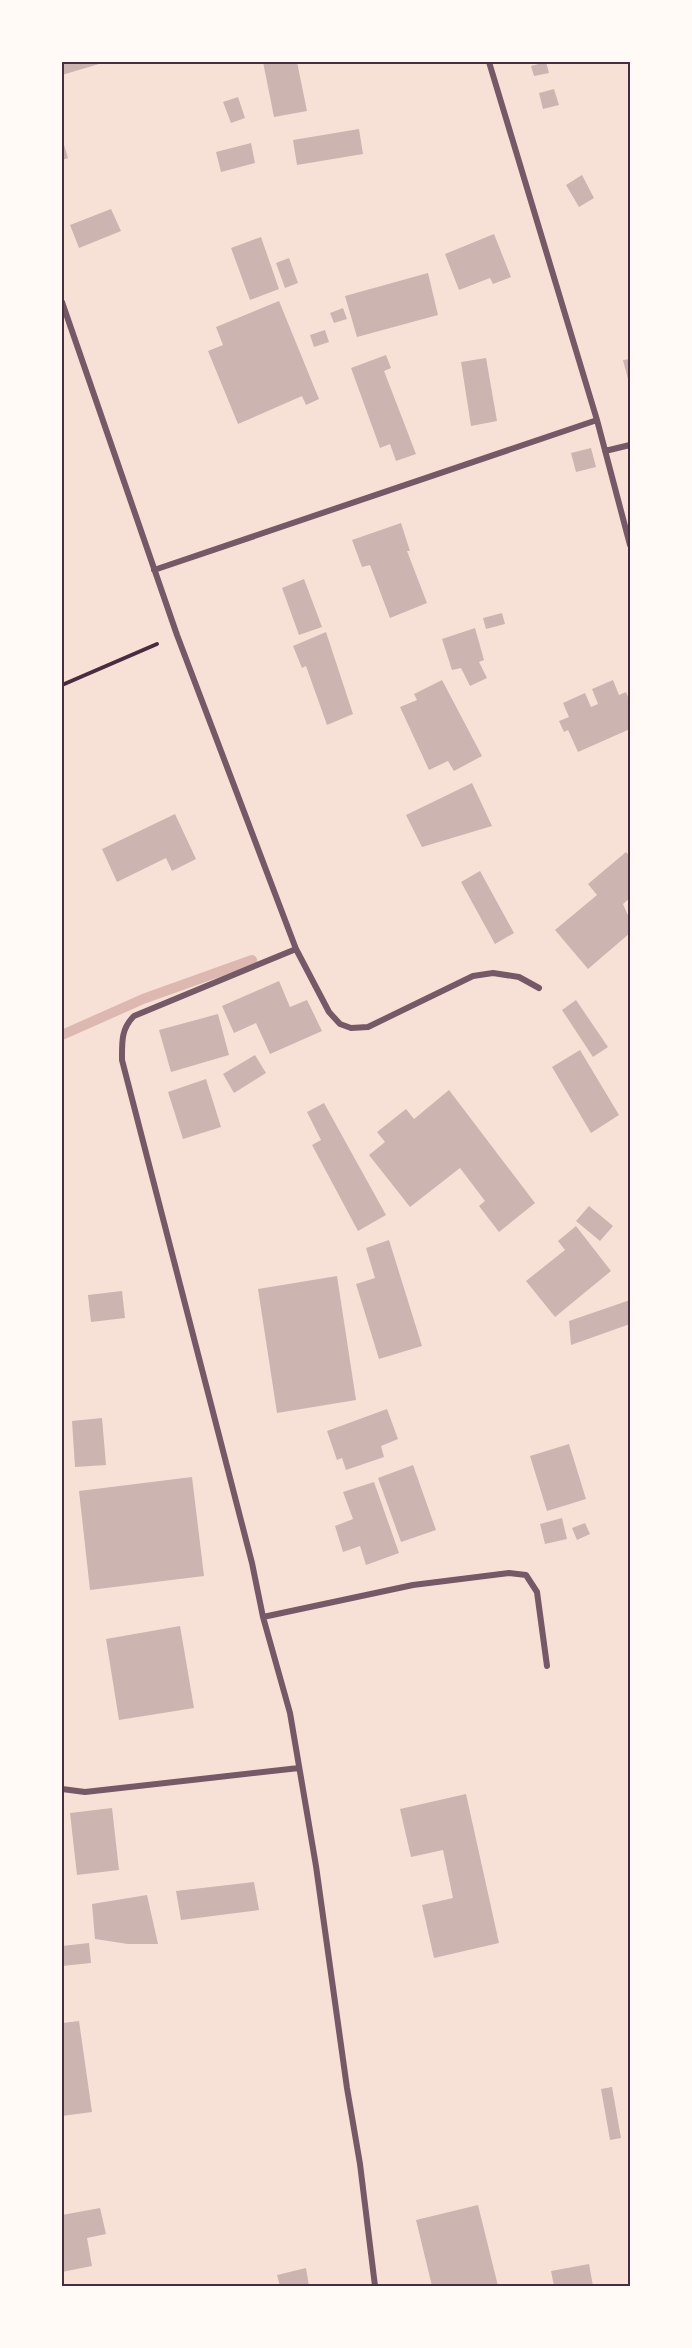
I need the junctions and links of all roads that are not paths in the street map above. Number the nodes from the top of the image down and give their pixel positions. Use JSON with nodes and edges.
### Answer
{"nodes":[{"id":1,"x":489,"y":62,"type":"edge"},
{"id":2,"x":62,"y":302,"type":"edge"},
{"id":3,"x":597,"y":420,"type":"junction"},
{"id":4,"x":630,"y":445,"type":"edge"},
{"id":5,"x":606,"y":451,"type":"junction"},
{"id":6,"x":630,"y":545,"type":"edge"},
{"id":7,"x":154,"y":570,"type":"junction"},
{"id":8,"x":296,"y":949,"type":"junction"},
{"id":9,"x":539,"y":988,"type":"dead end"},
{"id":10,"x":263,"y":1617,"type":"junction"},
{"id":11,"x":547,"y":1666,"type":"dead end"},
{"id":12,"x":299,"y":1768,"type":"junction"},
{"id":13,"x":62,"y":1789,"type":"edge"},
{"id":14,"x":375,"y":2286,"type":"edge"}],
"edges":[{"from":1,"to":3,"type":"street"},
{"from":2,"to":7,"type":"street"},
{"from":3,"to":5,"type":"street"},
{"from":3,"to":7,"type":"street"},
{"from":4,"to":5,"type":"street"},
{"from":5,"to":6,"type":"street"},
{"from":7,"to":8,"type":"street"},
{"from":8,"to":9,"type":"street"},
{"from":8,"to":10,"type":"street"},
{"from":10,"to":11,"type":"street"},
{"from":10,"to":12,"type":"street"},
{"from":12,"to":13,"type":"street"},
{"from":12,"to":14,"type":"street"}]}
